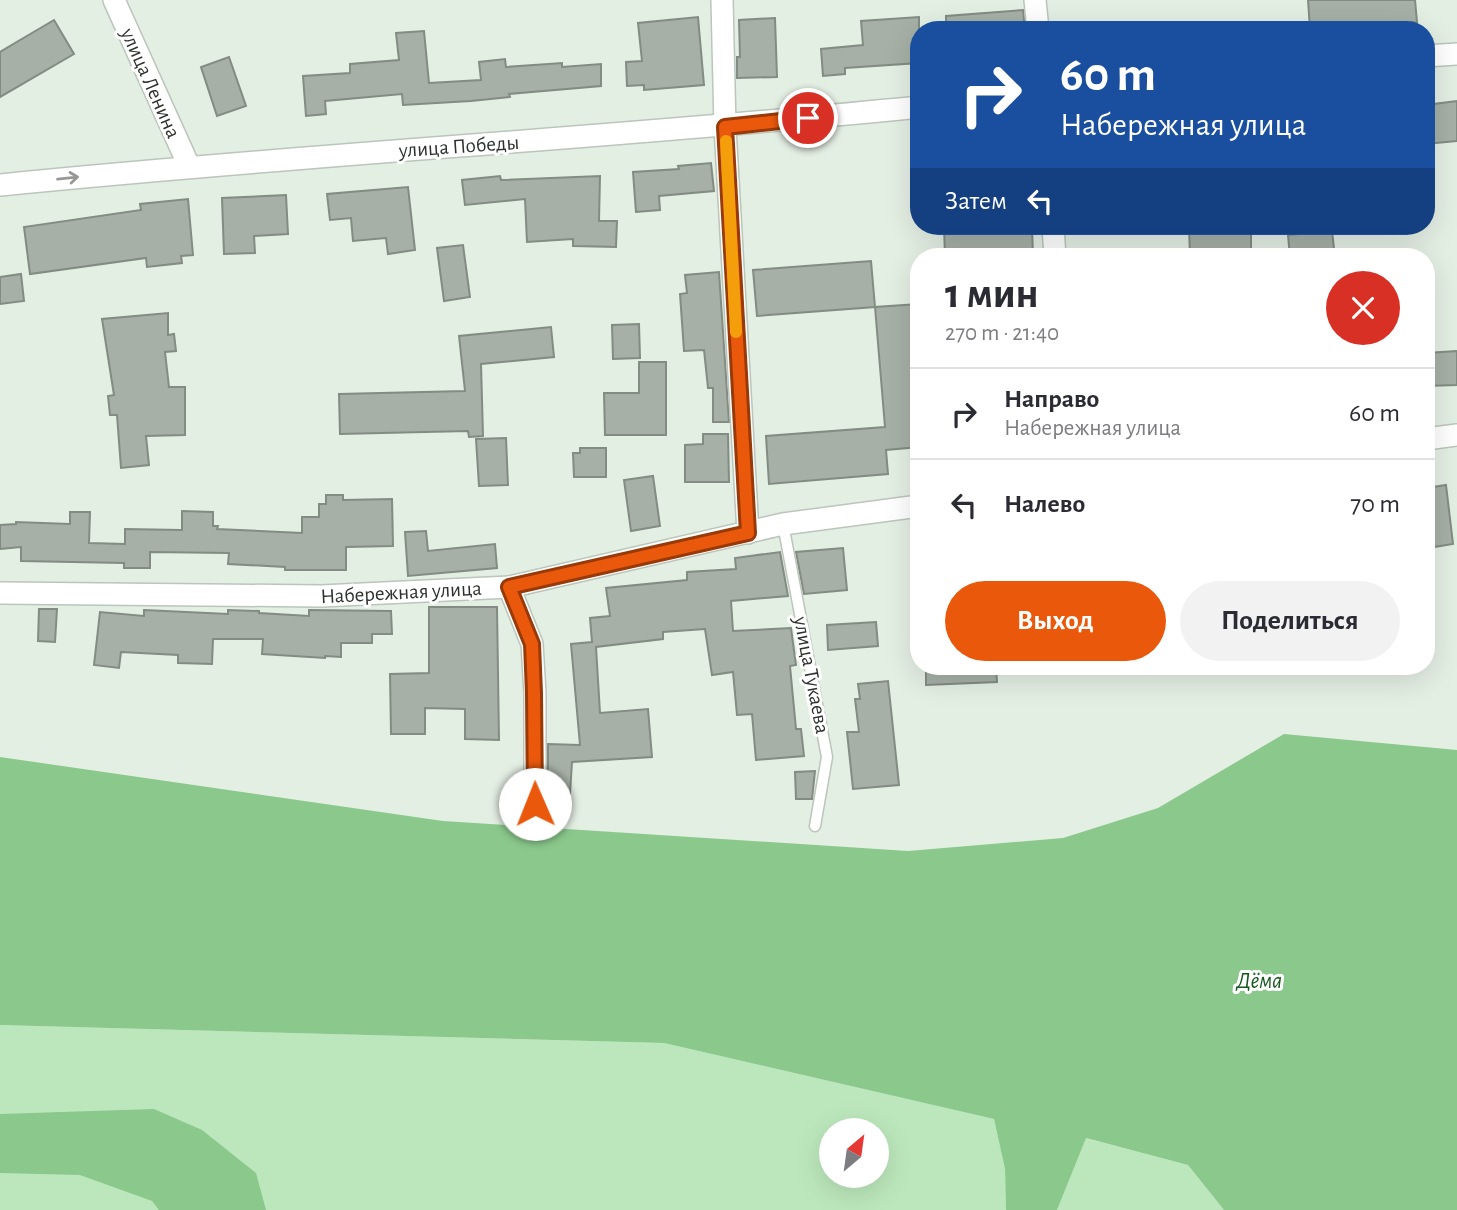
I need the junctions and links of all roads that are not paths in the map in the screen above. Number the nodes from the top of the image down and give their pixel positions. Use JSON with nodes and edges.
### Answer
{"nodes":[{"id":1,"x":114,"y":0,"type":"edge"},
{"id":2,"x":722,"y":0,"type":"edge"},
{"id":3,"x":1035,"y":0,"type":"edge"},
{"id":4,"x":1037,"y":21,"type":"edge"},
{"id":5,"x":1457,"y":54,"type":"edge"},
{"id":6,"x":1435,"y":55,"type":"edge"},
{"id":7,"x":910,"y":108,"type":"edge"},
{"id":8,"x":725,"y":127,"type":"junction"},
{"id":9,"x":189,"y":166,"type":"junction"},
{"id":10,"x":0,"y":185,"type":"edge"},
{"id":11,"x":1457,"y":435,"type":"edge"},
{"id":12,"x":1435,"y":438,"type":"edge"},
{"id":13,"x":910,"y":507,"type":"edge"},
{"id":14,"x":783,"y":524,"type":"junction"},
{"id":15,"x":748,"y":533,"type":"junction"},
{"id":16,"x":509,"y":587,"type":"junction"},
{"id":17,"x":0,"y":593,"type":"edge"},
{"id":18,"x":535,"y":804,"type":"dead end"},
{"id":19,"x":815,"y":826,"type":"dead end"}],
"edges":[{"from":1,"to":9,"type":"street","name":"улица Ленина"},
{"from":2,"to":8,"type":"street"},
{"from":3,"to":4,"type":"street"},
{"from":5,"to":6,"type":"street"},
{"from":7,"to":8,"type":"street","name":"улица Победы"},
{"from":8,"to":9,"type":"street","name":"улица Победы"},
{"from":8,"to":15,"type":"street"},
{"from":10,"to":9,"type":"street","name":"улица Победы","one_way":true},
{"from":11,"to":12,"type":"street"},
{"from":13,"to":14,"type":"street","name":"Набережная улица"},
{"from":14,"to":15,"type":"street","name":"Набережная улица"},
{"from":14,"to":19,"type":"lane","name":"улица Тукаева"},
{"from":15,"to":16,"type":"street","name":"Набережная улица"},
{"from":16,"to":17,"type":"street","name":"Набережная улица"},
{"from":16,"to":18,"type":"street"}]}
